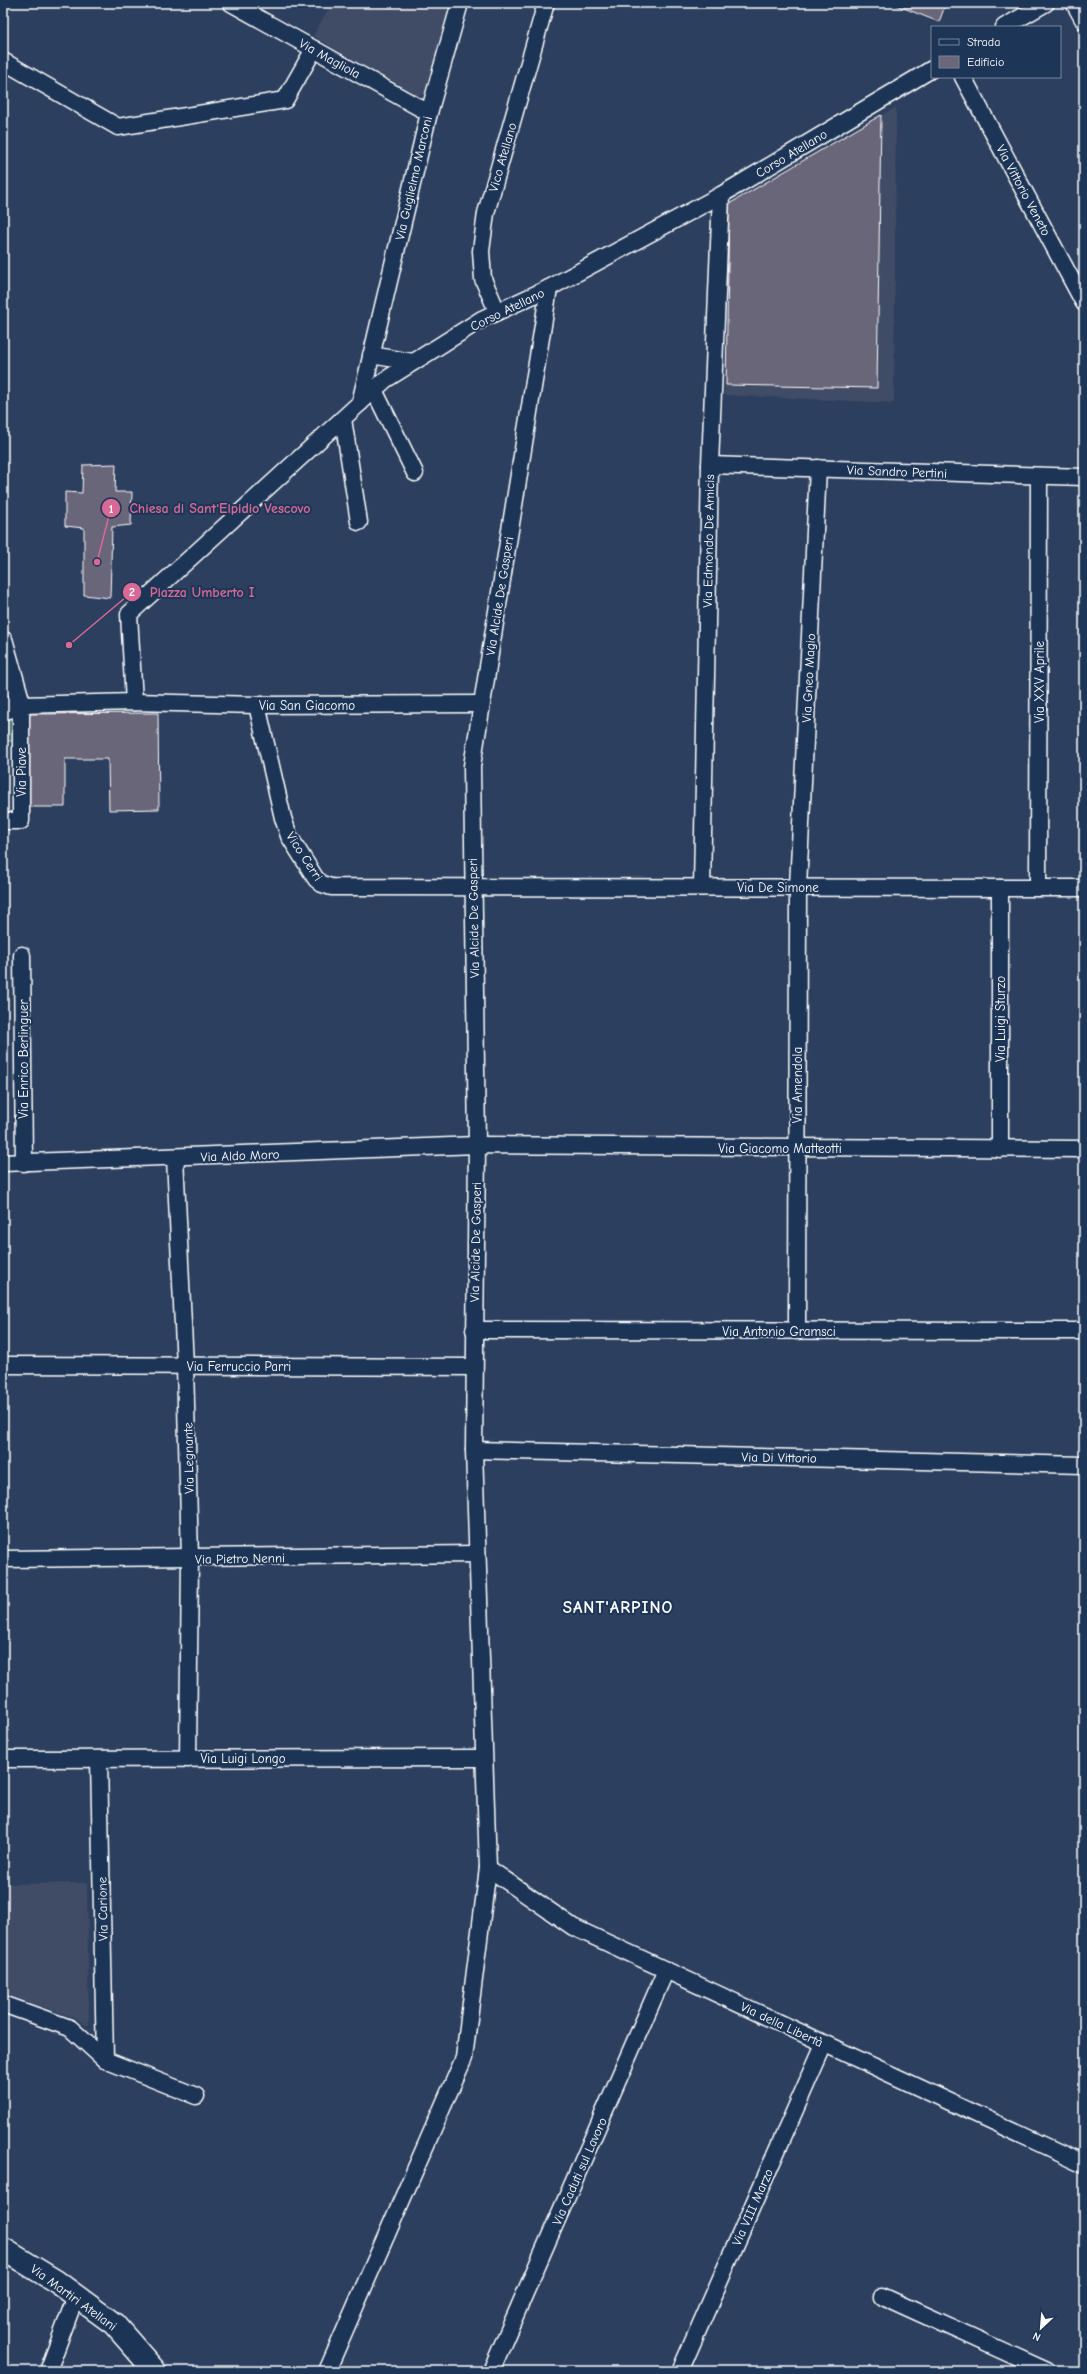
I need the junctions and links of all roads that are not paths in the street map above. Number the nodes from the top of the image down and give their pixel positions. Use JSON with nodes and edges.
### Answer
{"nodes":[{"id":1,"x":231,"y":3,"type":"edge"},
{"id":2,"x":460,"y":3,"type":"edge"},
{"id":3,"x":546,"y":3,"type":"edge"},
{"id":4,"x":1046,"y":3,"type":"edge"},
{"id":5,"x":1074,"y":3,"type":"edge"},
{"id":6,"x":1084,"y":21,"type":"edge"},
{"id":7,"x":1006,"y":26,"type":"edge"},
{"id":8,"x":314,"y":49,"type":"junction"},
{"id":9,"x":3,"y":61,"type":"edge"},
{"id":10,"x":931,"y":70,"type":"edge"},
{"id":11,"x":964,"y":78,"type":"edge"},
{"id":12,"x":429,"y":113,"type":"junction"},
{"id":13,"x":721,"y":195,"type":"junction"},
{"id":14,"x":549,"y":288,"type":"junction"},
{"id":15,"x":1084,"y":303,"type":"edge"},
{"id":16,"x":497,"y":311,"type":"junction"},
{"id":17,"x":371,"y":355,"type":"junction"},
{"id":18,"x":413,"y":362,"type":"junction"},
{"id":19,"x":374,"y":390,"type":"junction"},
{"id":20,"x":360,"y":403,"type":"junction"},
{"id":21,"x":343,"y":419,"type":"junction"},
{"id":22,"x":710,"y":465,"type":"junction"},
{"id":23,"x":818,"y":468,"type":"junction"},
{"id":24,"x":415,"y":473,"type":"dead end"},
{"id":25,"x":1039,"y":476,"type":"junction"},
{"id":26,"x":1084,"y":478,"type":"edge"},
{"id":27,"x":359,"y":522,"type":"dead end"},
{"id":28,"x":3,"y":641,"type":"edge"},
{"id":29,"x":134,"y":702,"type":"junction"},
{"id":30,"x":481,"y":704,"type":"junction"},
{"id":31,"x":257,"y":705,"type":"junction"},
{"id":32,"x":12,"y":707,"type":"edge"},
{"id":33,"x":3,"y":821,"type":"edge"},
{"id":34,"x":473,"y":886,"type":"junction"},
{"id":35,"x":702,"y":887,"type":"junction"},
{"id":36,"x":798,"y":887,"type":"junction"},
{"id":37,"x":1000,"y":888,"type":"junction"},
{"id":38,"x":1038,"y":888,"type":"junction"},
{"id":39,"x":1084,"y":888,"type":"edge"},
{"id":40,"x":22,"y":954,"type":"dead end"},
{"id":41,"x":477,"y":1145,"type":"junction"},
{"id":42,"x":796,"y":1149,"type":"junction"},
{"id":43,"x":1000,"y":1149,"type":"junction"},
{"id":44,"x":1084,"y":1149,"type":"edge"},
{"id":45,"x":175,"y":1158,"type":"junction"},
{"id":46,"x":24,"y":1163,"type":"junction"},
{"id":47,"x":3,"y":1164,"type":"edge"},
{"id":48,"x":474,"y":1330,"type":"junction"},
{"id":49,"x":797,"y":1331,"type":"junction"},
{"id":50,"x":1084,"y":1331,"type":"edge"},
{"id":51,"x":3,"y":1365,"type":"edge"},
{"id":52,"x":185,"y":1366,"type":"junction"},
{"id":53,"x":474,"y":1367,"type":"junction"},
{"id":54,"x":474,"y":1450,"type":"junction"},
{"id":55,"x":1084,"y":1465,"type":"edge"},
{"id":56,"x":477,"y":1554,"type":"junction"},
{"id":57,"x":190,"y":1558,"type":"junction"},
{"id":58,"x":3,"y":1559,"type":"edge"},
{"id":59,"x":188,"y":1758,"type":"junction"},
{"id":60,"x":483,"y":1758,"type":"junction"},
{"id":61,"x":3,"y":1759,"type":"edge"},
{"id":62,"x":99,"y":1759,"type":"junction"},
{"id":63,"x":488,"y":1868,"type":"junction"},
{"id":64,"x":666,"y":1970,"type":"junction"},
{"id":65,"x":3,"y":2004,"type":"edge"},
{"id":66,"x":824,"y":2044,"type":"junction"},
{"id":67,"x":105,"y":2060,"type":"junction"},
{"id":68,"x":196,"y":2096,"type":"dead end"},
{"id":69,"x":1084,"y":2164,"type":"edge"},
{"id":70,"x":3,"y":2249,"type":"edge"},
{"id":71,"x":76,"y":2296,"type":"junction"},
{"id":72,"x":882,"y":2296,"type":"dead end"},
{"id":73,"x":48,"y":2371,"type":"edge"},
{"id":74,"x":155,"y":2371,"type":"edge"},
{"id":75,"x":327,"y":2371,"type":"edge"},
{"id":76,"x":491,"y":2371,"type":"edge"},
{"id":77,"x":680,"y":2371,"type":"edge"},
{"id":78,"x":1047,"y":2371,"type":"edge"}],
"edges":[{"from":1,"to":8,"type":"street","name":"Via Magliola"},
{"from":2,"to":12,"type":"street","name":"Via Guglielmo Marconi"},
{"from":3,"to":16,"type":"street","name":"Vico Atellano"},
{"from":4,"to":7,"type":"street"},
{"from":5,"to":6,"type":"street"},
{"from":8,"to":9,"type":"street"},
{"from":8,"to":12,"type":"street","name":"Via Magliola"},
{"from":10,"to":13,"type":"street","name":"Corso Atellano"},
{"from":11,"to":15,"type":"street","name":"Via Vittorio Veneto"},
{"from":12,"to":17,"type":"street","name":"Via Guglielmo Marconi"},
{"from":13,"to":14,"type":"street","name":"Corso Atellano"},
{"from":13,"to":22,"type":"street","name":"Via Edmondo De Amicis"},
{"from":14,"to":16,"type":"street","name":"Corso Atellano"},
{"from":14,"to":30,"type":"street","name":"Via Alcide De Gasperi"},
{"from":16,"to":18,"type":"street","name":"Corso Atellano"},
{"from":17,"to":18,"type":"street"},
{"from":17,"to":20,"type":"street","name":"Via Guglielmo Marconi"},
{"from":18,"to":19,"type":"street","name":"Corso Atellano"},
{"from":19,"to":20,"type":"street","name":"Corso Atellano"},
{"from":19,"to":24,"type":"street"},
{"from":20,"to":21,"type":"street","name":"Corso Atellano"},
{"from":21,"to":27,"type":"street"},
{"from":21,"to":29,"type":"street","name":"Corso Atellano"},
{"from":22,"to":23,"type":"street","name":"Via Sandro Pertini"},
{"from":22,"to":35,"type":"street","name":"Via Edmondo De Amicis"},
{"from":23,"to":25,"type":"street","name":"Via Sandro Pertini"},
{"from":23,"to":36,"type":"street","name":"Via Gneo Magio"},
{"from":25,"to":26,"type":"street","name":"Via Sandro Pertini"},
{"from":25,"to":38,"type":"street","name":"Via XXV Aprile"},
{"from":28,"to":32,"type":"street"},
{"from":29,"to":31,"type":"street","name":"Via San Giacomo"},
{"from":29,"to":32,"type":"street","name":"Via San Giacomo"},
{"from":30,"to":31,"type":"street","name":"Via San Giacomo"},
{"from":30,"to":34,"type":"street","name":"Via Alcide De Gasperi"},
{"from":31,"to":34,"type":"street","name":"Vico Cerri"},
{"from":32,"to":33,"type":"street","name":"Via Piave"},
{"from":34,"to":35,"type":"street","name":"Via De Simone"},
{"from":34,"to":41,"type":"street","name":"Via Alcide De Gasperi"},
{"from":35,"to":36,"type":"street","name":"Via De Simone"},
{"from":36,"to":37,"type":"street","name":"Via De Simone"},
{"from":36,"to":42,"type":"street","name":"Via Amendola"},
{"from":37,"to":38,"type":"street","name":"Via De Simone"},
{"from":37,"to":43,"type":"street","name":"Via Luigi Sturzo"},
{"from":38,"to":39,"type":"street","name":"Via De Simone"},
{"from":40,"to":46,"type":"street","name":"Via Enrico Berlinguer"},
{"from":41,"to":42,"type":"street","name":"Via Giacomo Matteotti"},
{"from":41,"to":45,"type":"street","name":"Via Aldo Moro"},
{"from":41,"to":48,"type":"street","name":"Via Alcide De Gasperi"},
{"from":42,"to":43,"type":"street","name":"Via Giacomo Matteotti"},
{"from":42,"to":49,"type":"street","name":"Via Amendola"},
{"from":43,"to":44,"type":"street","name":"Via Giacomo Matteotti"},
{"from":45,"to":46,"type":"street","name":"Via Aldo Moro"},
{"from":45,"to":52,"type":"street","name":"Via Legnante"},
{"from":46,"to":47,"type":"street","name":"Via Aldo Moro"},
{"from":48,"to":49,"type":"street","name":"Via Antonio Gramsci"},
{"from":48,"to":53,"type":"street","name":"Via Alcide De Gasperi"},
{"from":49,"to":50,"type":"street","name":"Via Antonio Gramsci"},
{"from":51,"to":52,"type":"street","name":"Via Ferruccio Parri"},
{"from":52,"to":53,"type":"street","name":"Via Ferruccio Parri"},
{"from":52,"to":57,"type":"street","name":"Via Legnante"},
{"from":53,"to":54,"type":"street","name":"Via Alcide De Gasperi"},
{"from":54,"to":55,"type":"street","name":"Via Di Vittorio"},
{"from":54,"to":56,"type":"street","name":"Via Alcide De Gasperi"},
{"from":56,"to":57,"type":"street","name":"Via Pietro Nenni"},
{"from":56,"to":60,"type":"street","name":"Via Alcide De Gasperi"},
{"from":57,"to":58,"type":"street","name":"Via Pietro Nenni"},
{"from":57,"to":59,"type":"street","name":"Via Legnante"},
{"from":59,"to":60,"type":"street","name":"Via Luigi Longo"},
{"from":59,"to":62,"type":"street","name":"Via Luigi Longo"},
{"from":60,"to":63,"type":"street","name":"Via Alcide De Gasperi"},
{"from":61,"to":62,"type":"street","name":"Via Luigi Longo"},
{"from":62,"to":67,"type":"street","name":"Via Carione"},
{"from":63,"to":64,"type":"street","name":"Via della Libertà"},
{"from":63,"to":75,"type":"street","name":"Via Alcide De Gasperi"},
{"from":64,"to":66,"type":"street","name":"Via della Libertà"},
{"from":64,"to":76,"type":"street","name":"Via Caduti sul Lavoro"},
{"from":65,"to":67,"type":"street"},
{"from":66,"to":69,"type":"street","name":"Via della Libertà"},
{"from":66,"to":77,"type":"street","name":"Via VIII Marzo"},
{"from":67,"to":68,"type":"street"},
{"from":70,"to":71,"type":"main road","name":"Via Martiri Atellani"},
{"from":71,"to":73,"type":"street"},
{"from":71,"to":74,"type":"main road","name":"Via Martiri Atellani"},
{"from":72,"to":78,"type":"street"}]}
